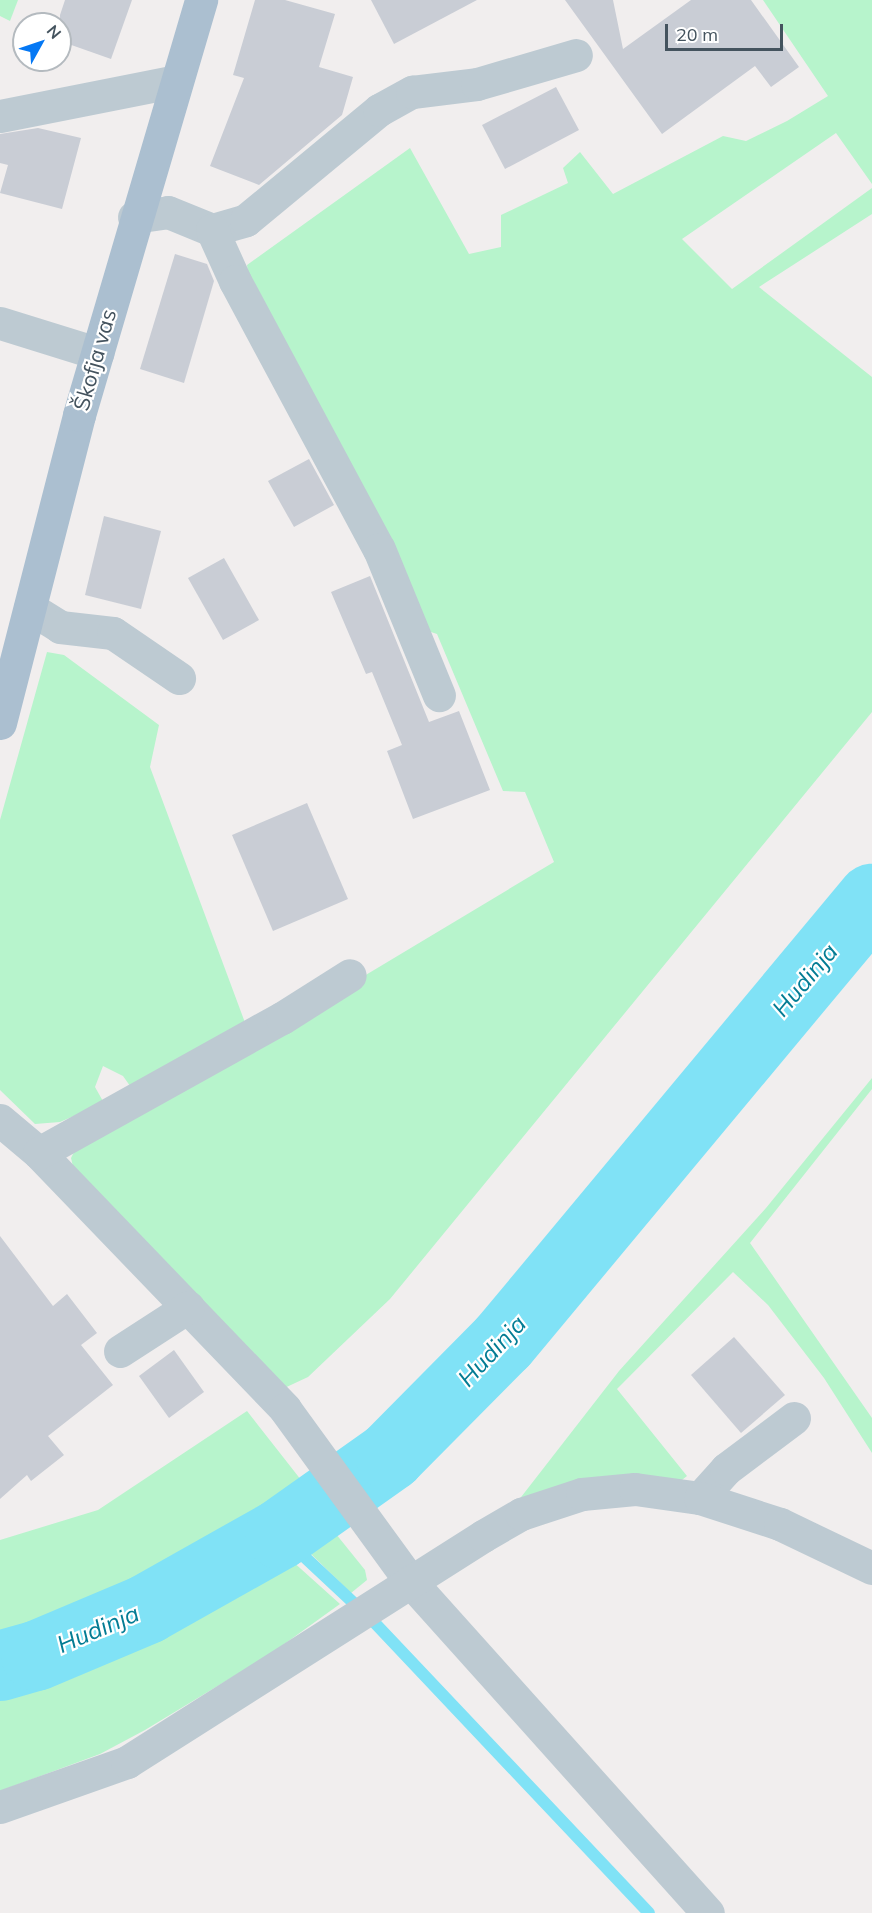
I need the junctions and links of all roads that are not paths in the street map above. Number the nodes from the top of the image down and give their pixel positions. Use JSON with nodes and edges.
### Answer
{"nodes":[{"id":1,"x":201,"y":0,"type":"edge"},
{"id":2,"x":576,"y":55,"type":"dead end"},
{"id":3,"x":176,"y":81,"type":"junction"},
{"id":4,"x":0,"y":116,"type":"edge"},
{"id":5,"x":134,"y":217,"type":"junction"},
{"id":6,"x":212,"y":230,"type":"junction"},
{"id":7,"x":0,"y":323,"type":"edge"},
{"id":8,"x":97,"y":353,"type":"junction"},
{"id":9,"x":30,"y":608,"type":"junction"},
{"id":10,"x":179,"y":678,"type":"dead end"},
{"id":11,"x":6,"y":679,"type":"edge"},
{"id":12,"x":440,"y":695,"type":"dead end"},
{"id":13,"x":0,"y":723,"type":"edge"},
{"id":14,"x":350,"y":975,"type":"dead end"},
{"id":15,"x":0,"y":1120,"type":"edge"},
{"id":16,"x":39,"y":1153,"type":"junction"},
{"id":17,"x":188,"y":1307,"type":"junction"},
{"id":18,"x":120,"y":1351,"type":"dead end"},
{"id":19,"x":794,"y":1418,"type":"dead end"},
{"id":20,"x":700,"y":1498,"type":"junction"},
{"id":21,"x":872,"y":1568,"type":"edge"},
{"id":22,"x":397,"y":1589,"type":"junction"},
{"id":23,"x":0,"y":1807,"type":"edge"},
{"id":24,"x":708,"y":1913,"type":"edge"}],
"edges":[{"from":1,"to":3,"type":"main road","name":"Škofja vas"},
{"from":2,"to":6,"type":"street"},
{"from":3,"to":4,"type":"street"},
{"from":3,"to":5,"type":"main road","name":"Škofja vas"},
{"from":5,"to":6,"type":"street"},
{"from":5,"to":8,"type":"main road","name":"Škofja vas"},
{"from":6,"to":12,"type":"street"},
{"from":7,"to":8,"type":"street"},
{"from":8,"to":9,"type":"main road","name":"Škofja vas"},
{"from":9,"to":10,"type":"street"},
{"from":9,"to":11,"type":"main road","name":"Škofja vas"},
{"from":11,"to":13,"type":"main road","name":"Škofja vas"},
{"from":14,"to":16,"type":"street"},
{"from":15,"to":16,"type":"street"},
{"from":16,"to":17,"type":"street"},
{"from":17,"to":18,"type":"street"},
{"from":17,"to":22,"type":"street"},
{"from":19,"to":20,"type":"street"},
{"from":20,"to":21,"type":"street"},
{"from":20,"to":22,"type":"street"},
{"from":22,"to":23,"type":"street"},
{"from":22,"to":24,"type":"street"}]}
